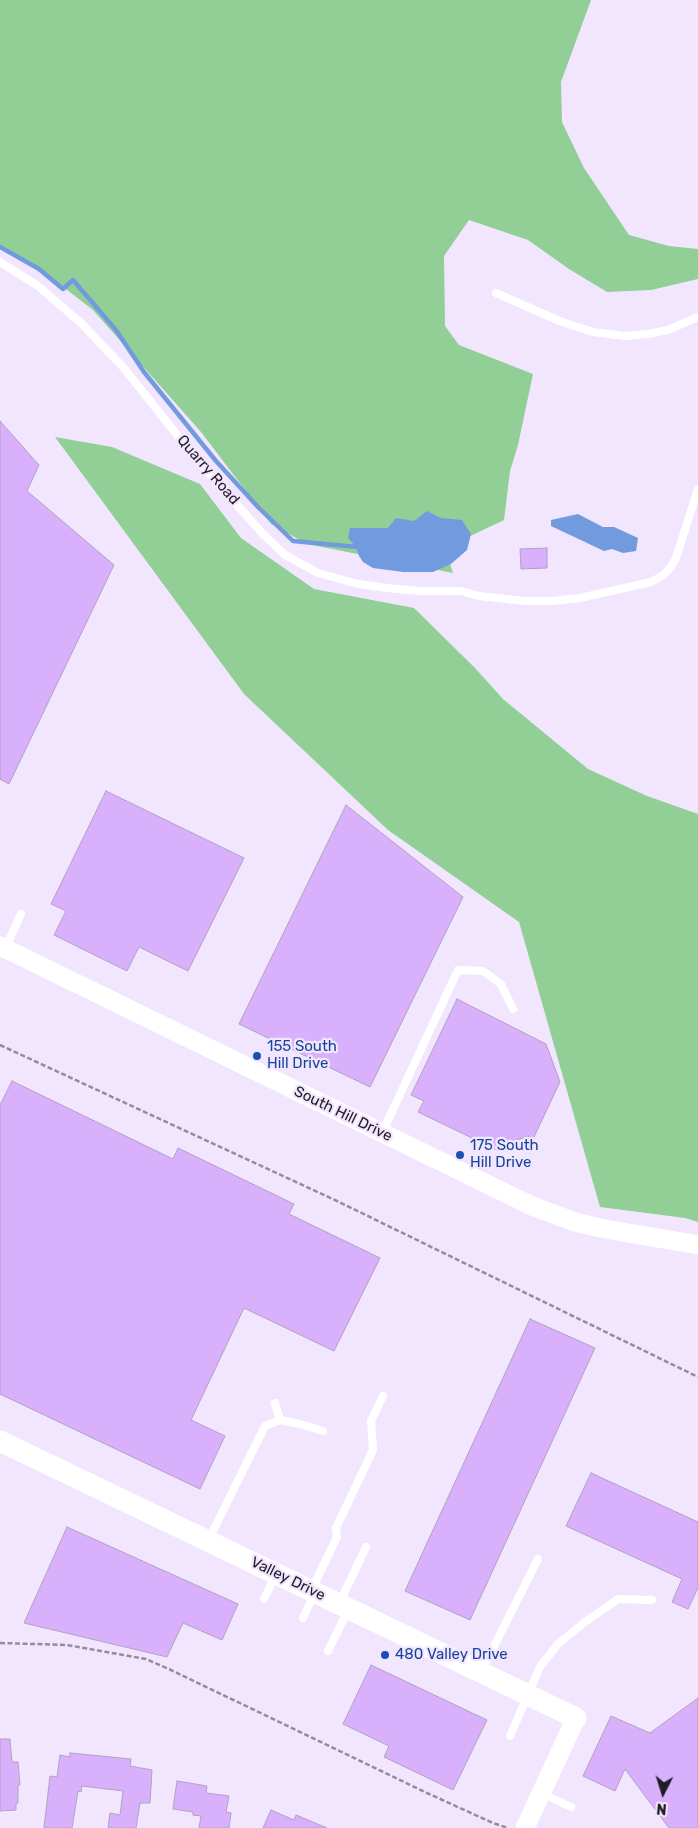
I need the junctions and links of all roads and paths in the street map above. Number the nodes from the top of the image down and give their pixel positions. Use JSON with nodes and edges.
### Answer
{"nodes":[{"id":1,"x":0,"y":262,"type":"edge"},
{"id":2,"x":496,"y":292,"type":"dead end"},
{"id":3,"x":698,"y":317,"type":"edge"},
{"id":4,"x":698,"y":489,"type":"edge"},
{"id":5,"x":21,"y":914,"type":"dead end"},
{"id":6,"x":2,"y":947,"type":"edge"},
{"id":7,"x":513,"y":1009,"type":"dead end"},
{"id":8,"x":0,"y":1045,"type":"edge"},
{"id":9,"x":382,"y":1133,"type":"junction"},
{"id":10,"x":698,"y":1245,"type":"edge"},
{"id":11,"x":698,"y":1377,"type":"edge"},
{"id":12,"x":383,"y":1396,"type":"dead end"},
{"id":13,"x":275,"y":1403,"type":"dead end"},
{"id":14,"x":280,"y":1420,"type":"junction"},
{"id":15,"x":323,"y":1431,"type":"dead end"},
{"id":16,"x":0,"y":1441,"type":"edge"},
{"id":17,"x":208,"y":1541,"type":"junction"},
{"id":18,"x":366,"y":1547,"type":"dead end"},
{"id":19,"x":538,"y":1560,"type":"dead end"},
{"id":20,"x":276,"y":1574,"type":"junction"},
{"id":21,"x":313,"y":1592,"type":"junction"},
{"id":22,"x":264,"y":1599,"type":"dead end"},
{"id":23,"x":652,"y":1600,"type":"dead end"},
{"id":24,"x":344,"y":1606,"type":"junction"},
{"id":25,"x":303,"y":1618,"type":"dead end"},
{"id":26,"x":0,"y":1643,"type":"edge"},
{"id":27,"x":328,"y":1651,"type":"dead end"},
{"id":28,"x":481,"y":1672,"type":"junction"},
{"id":29,"x":527,"y":1694,"type":"junction"},
{"id":30,"x":576,"y":1718,"type":"joint"},
{"id":31,"x":510,"y":1736,"type":"dead end"},
{"id":32,"x":541,"y":1793,"type":"junction"},
{"id":33,"x":571,"y":1807,"type":"dead end"},
{"id":34,"x":508,"y":1828,"type":"edge"},
{"id":35,"x":524,"y":1828,"type":"edge"}],
"edges":[{"from":1,"to":4,"type":"lane","name":"Quarry Road"},
{"from":2,"to":3,"type":"lane"},
{"from":5,"to":6,"type":"lane"},
{"from":6,"to":9,"type":"street","name":"South Hill Drive"},
{"from":7,"to":9,"type":"lane"},
{"from":8,"to":11,"type":"path"},
{"from":9,"to":10,"type":"street","name":"South Hill Drive"},
{"from":12,"to":21,"type":"lane"},
{"from":13,"to":14,"type":"lane"},
{"from":14,"to":15,"type":"lane"},
{"from":14,"to":17,"type":"lane"},
{"from":16,"to":17,"type":"main road","name":"Valley Drive"},
{"from":17,"to":20,"type":"main road","name":"Valley Drive"},
{"from":18,"to":24,"type":"lane"},
{"from":19,"to":28,"type":"lane"},
{"from":20,"to":21,"type":"main road","name":"Valley Drive"},
{"from":20,"to":22,"type":"lane"},
{"from":21,"to":24,"type":"main road","name":"Valley Drive"},
{"from":21,"to":25,"type":"lane"},
{"from":23,"to":29,"type":"lane"},
{"from":24,"to":27,"type":"lane"},
{"from":24,"to":28,"type":"main road","name":"Valley Drive"},
{"from":26,"to":34,"type":"path"},
{"from":28,"to":29,"type":"main road","name":"Valley Drive"},
{"from":29,"to":30,"type":"main road","name":"Valley Drive"},
{"from":29,"to":31,"type":"lane"},
{"from":30,"to":32,"type":"street"},
{"from":32,"to":33,"type":"lane"},
{"from":32,"to":35,"type":"street"}]}
